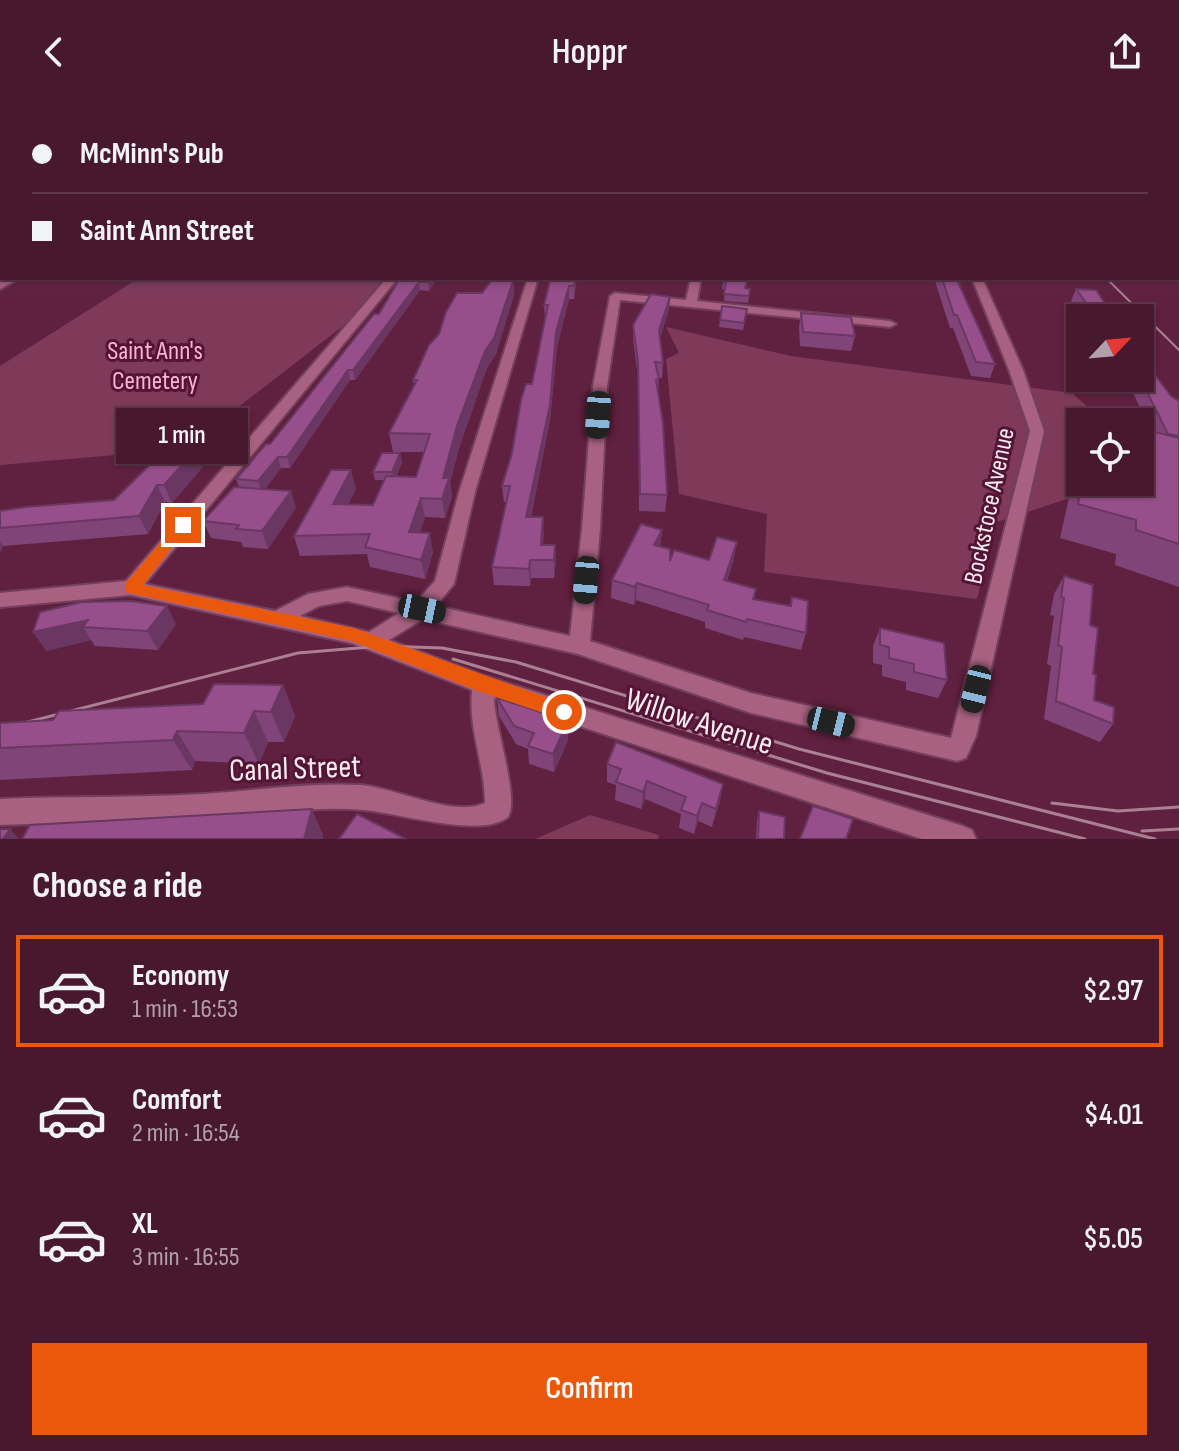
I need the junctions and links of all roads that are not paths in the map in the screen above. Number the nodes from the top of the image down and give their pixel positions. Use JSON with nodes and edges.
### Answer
{"nodes":[{"id":1,"x":391,"y":280,"type":"edge"},
{"id":2,"x":532,"y":280,"type":"edge"},
{"id":3,"x":696,"y":280,"type":"edge"},
{"id":4,"x":978,"y":280,"type":"edge"},
{"id":5,"x":691,"y":303,"type":"junction"},
{"id":6,"x":890,"y":324,"type":"dead end"},
{"id":7,"x":131,"y":588,"type":"junction"},
{"id":8,"x":0,"y":600,"type":"edge"},
{"id":9,"x":422,"y":609,"type":"junction"},
{"id":10,"x":281,"y":617,"type":"junction"},
{"id":11,"x":371,"y":641,"type":"junction"},
{"id":12,"x":579,"y":646,"type":"junction"},
{"id":13,"x":484,"y":685,"type":"junction"},
{"id":14,"x":957,"y":750,"type":"joint"},
{"id":15,"x":0,"y":812,"type":"edge"},
{"id":16,"x":963,"y":839,"type":"edge"}],
"edges":[{"from":1,"to":7,"type":"street"},
{"from":2,"to":9,"type":"street"},
{"from":3,"to":5,"type":"street"},
{"from":4,"to":14,"type":"street","name":"Bockstoce Avenue"},
{"from":5,"to":6,"type":"street"},
{"from":5,"to":12,"type":"street"},
{"from":7,"to":8,"type":"street","name":"Willow Avenue"},
{"from":7,"to":10,"type":"street","name":"Willow Avenue"},
{"from":9,"to":10,"type":"street","name":"Willow Avenue"},
{"from":9,"to":11,"type":"street"},
{"from":9,"to":12,"type":"street","name":"Willow Avenue"},
{"from":10,"to":11,"type":"street","name":"Willow Avenue"},
{"from":11,"to":13,"type":"street","name":"Willow Avenue"},
{"from":12,"to":14,"type":"street","name":"Willow Avenue"},
{"from":13,"to":15,"type":"street","name":"Canal Street"},
{"from":13,"to":16,"type":"street","name":"Willow Avenue"}]}
